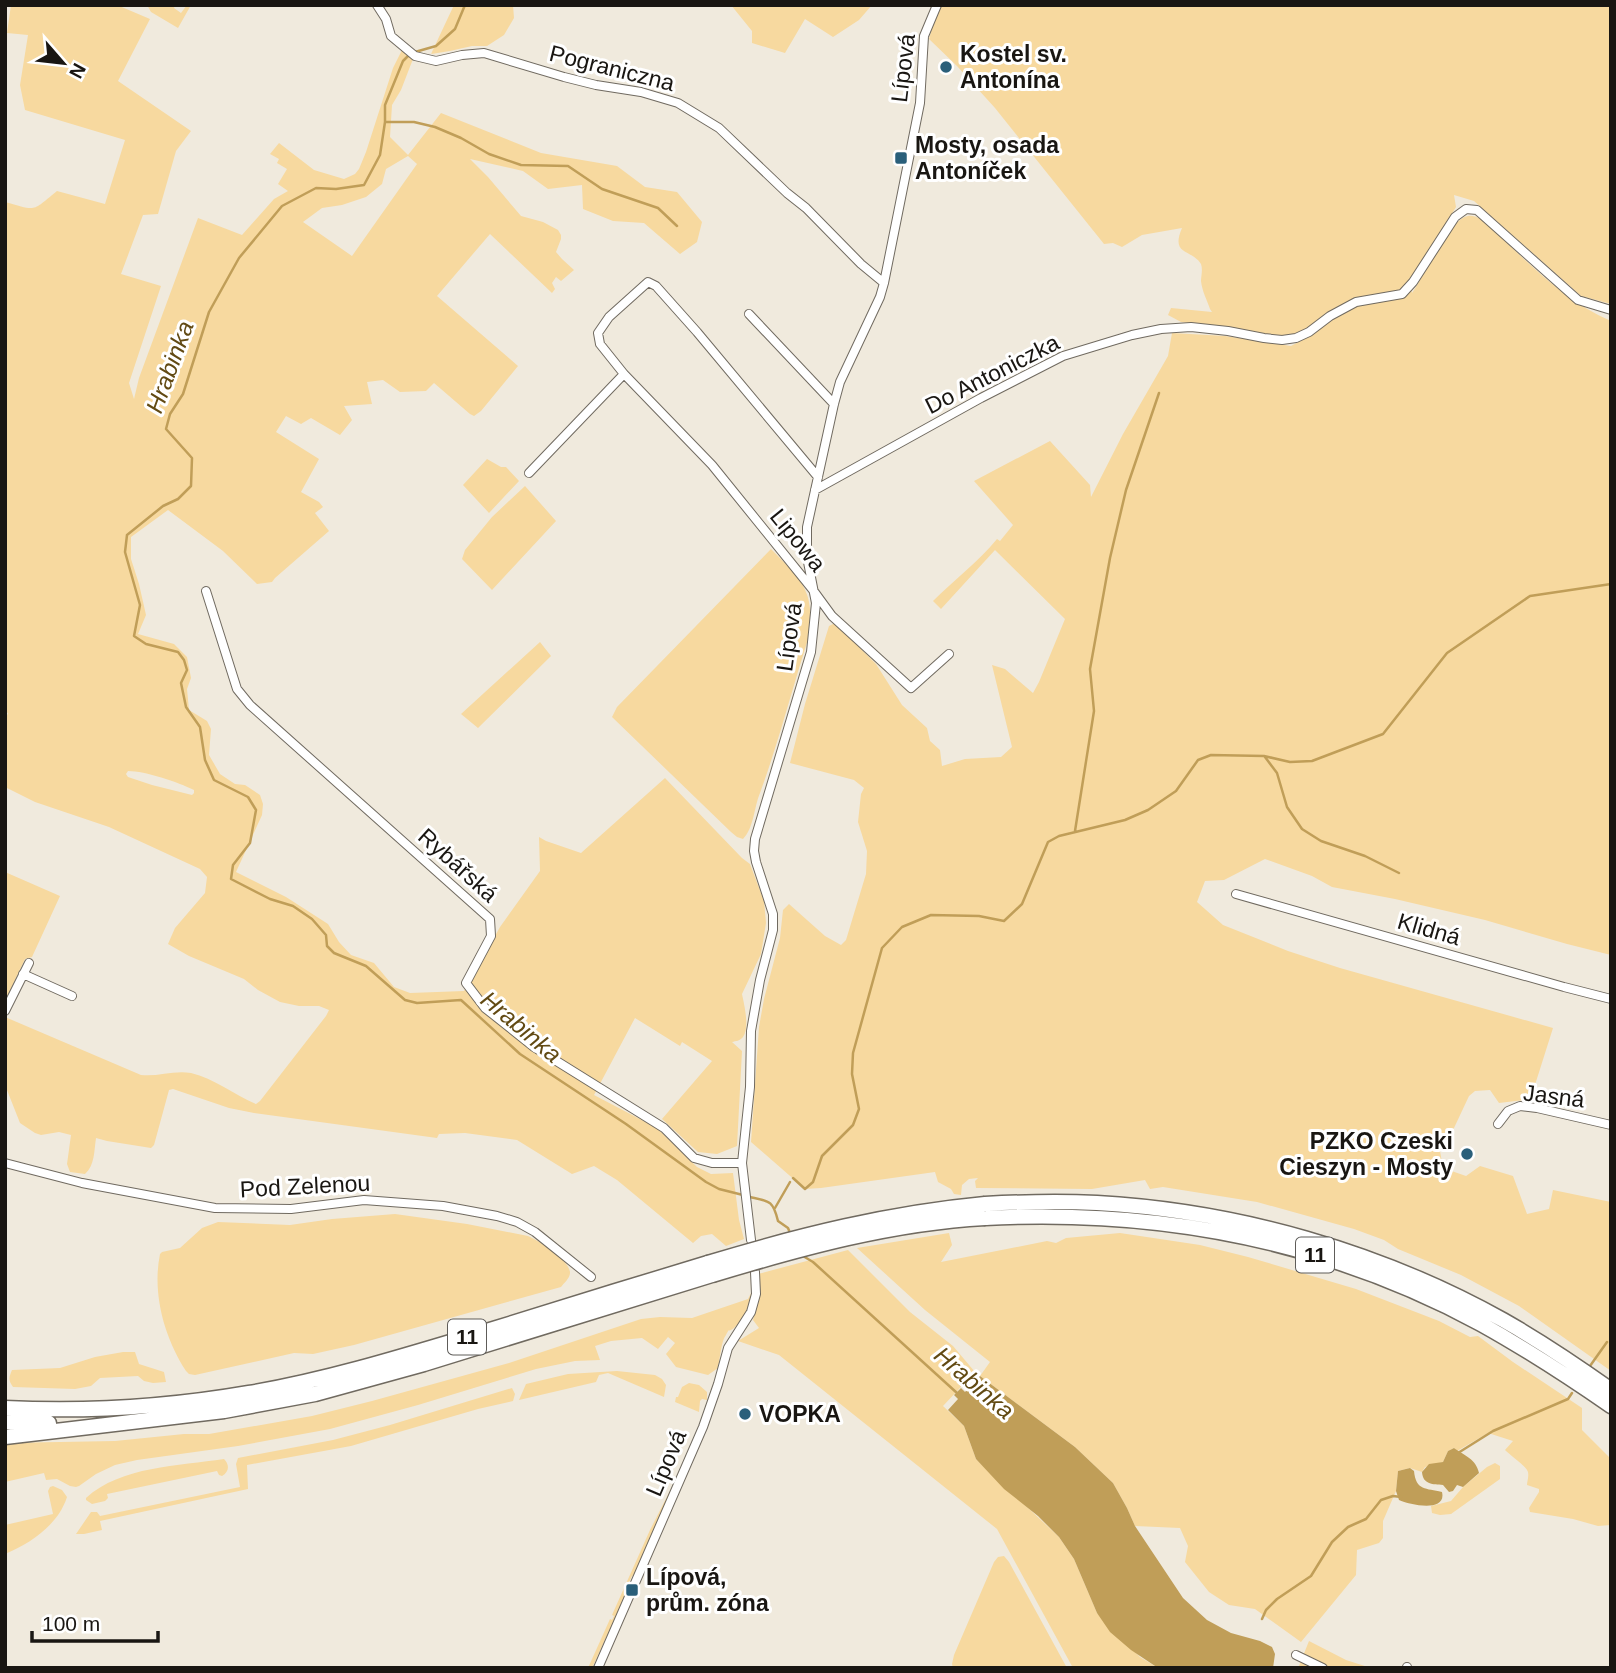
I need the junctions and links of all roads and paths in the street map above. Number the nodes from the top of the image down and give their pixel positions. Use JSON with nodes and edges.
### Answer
{"nodes":[{"id":1,"x":377,"y":5,"type":"edge"},
{"id":2,"x":937,"y":5,"type":"edge"},
{"id":3,"x":884,"y":283,"type":"junction"},
{"id":4,"x":1611,"y":310,"type":"edge"},
{"id":5,"x":749,"y":314,"type":"dead end"},
{"id":6,"x":624,"y":374,"type":"junction"},
{"id":7,"x":834,"y":404,"type":"junction"},
{"id":8,"x":529,"y":473,"type":"dead end"},
{"id":9,"x":818,"y":477,"type":"junction"},
{"id":10,"x":815,"y":491,"type":"junction"},
{"id":11,"x":813,"y":590,"type":"junction"},
{"id":12,"x":206,"y":591,"type":"dead end"},
{"id":13,"x":949,"y":654,"type":"dead end"},
{"id":14,"x":1236,"y":894,"type":"dead end"},
{"id":15,"x":29,"y":963,"type":"dead end"},
{"id":16,"x":23,"y":974,"type":"junction"},
{"id":17,"x":72,"y":996,"type":"dead end"},
{"id":18,"x":1611,"y":999,"type":"edge"},
{"id":19,"x":5,"y":1012,"type":"edge"},
{"id":20,"x":1498,"y":1124,"type":"dead end"},
{"id":21,"x":1611,"y":1125,"type":"edge"},
{"id":22,"x":5,"y":1163,"type":"edge"},
{"id":23,"x":742,"y":1163,"type":"junction"},
{"id":24,"x":985,"y":1211,"type":"junction"},
{"id":25,"x":751,"y":1240,"type":"dead end"},
{"id":26,"x":710,"y":1269,"type":"junction"},
{"id":27,"x":755,"y":1272,"type":"dead end"},
{"id":28,"x":591,"y":1277,"type":"dead end"},
{"id":29,"x":1611,"y":1390,"type":"edge"},
{"id":30,"x":5,"y":1400,"type":"edge"},
{"id":31,"x":1611,"y":1406,"type":"edge"},
{"id":32,"x":5,"y":1408,"type":"edge"},
{"id":33,"x":78,"y":1409,"type":"junction"},
{"id":34,"x":5,"y":1422,"type":"edge"},
{"id":35,"x":124,"y":1422,"type":"junction"},
{"id":36,"x":5,"y":1437,"type":"edge"},
{"id":37,"x":1296,"y":1655,"type":"dead end"},
{"id":38,"x":598,"y":1668,"type":"edge"},
{"id":39,"x":1323,"y":1668,"type":"edge"}],
"edges":[{"from":1,"to":3,"type":"street","name":"Pograniczna"},
{"from":2,"to":3,"type":"street","name":"Lípová"},
{"from":3,"to":7,"type":"street","name":"Lípová"},
{"from":4,"to":10,"type":"street","name":"Do Antoniczka"},
{"from":5,"to":7,"type":"street"},
{"from":6,"to":8,"type":"street"},
{"from":6,"to":9,"type":"street","name":"Lipowa"},
{"from":6,"to":11,"type":"street","name":"Lipowa"},
{"from":7,"to":9,"type":"street","name":"Lípová"},
{"from":9,"to":10,"type":"street","name":"Lípová"},
{"from":10,"to":11,"type":"street","name":"Lípová"},
{"from":11,"to":13,"type":"street","name":"Lipowa"},
{"from":11,"to":23,"type":"street","name":"Lípová"},
{"from":12,"to":23,"type":"street","name":"Rybářská"},
{"from":14,"to":18,"type":"street","name":"Klidná"},
{"from":15,"to":16,"type":"street"},
{"from":16,"to":17,"type":"street"},
{"from":16,"to":19,"type":"street"},
{"from":20,"to":21,"type":"street","name":"Jasná"},
{"from":22,"to":28,"type":"street","name":"Pod Zelenou"},
{"from":23,"to":25,"type":"street","name":"Lípová"},
{"from":24,"to":26,"type":"highway","number":"11","bridge":true},
{"from":24,"to":29,"type":"highway","number":"11"},
{"from":24,"to":31,"type":"highway","number":"11"},
{"from":26,"to":33,"type":"highway","number":"11"},
{"from":26,"to":35,"type":"highway","number":"11"},
{"from":27,"to":38,"type":"street","name":"Lípová"},
{"from":30,"to":33,"type":"highway"},
{"from":32,"to":33,"type":"highway","number":"11"},
{"from":34,"to":35,"type":"highway","number":"11"},
{"from":35,"to":36,"type":"highway"},
{"from":37,"to":39,"type":"street"}]}
